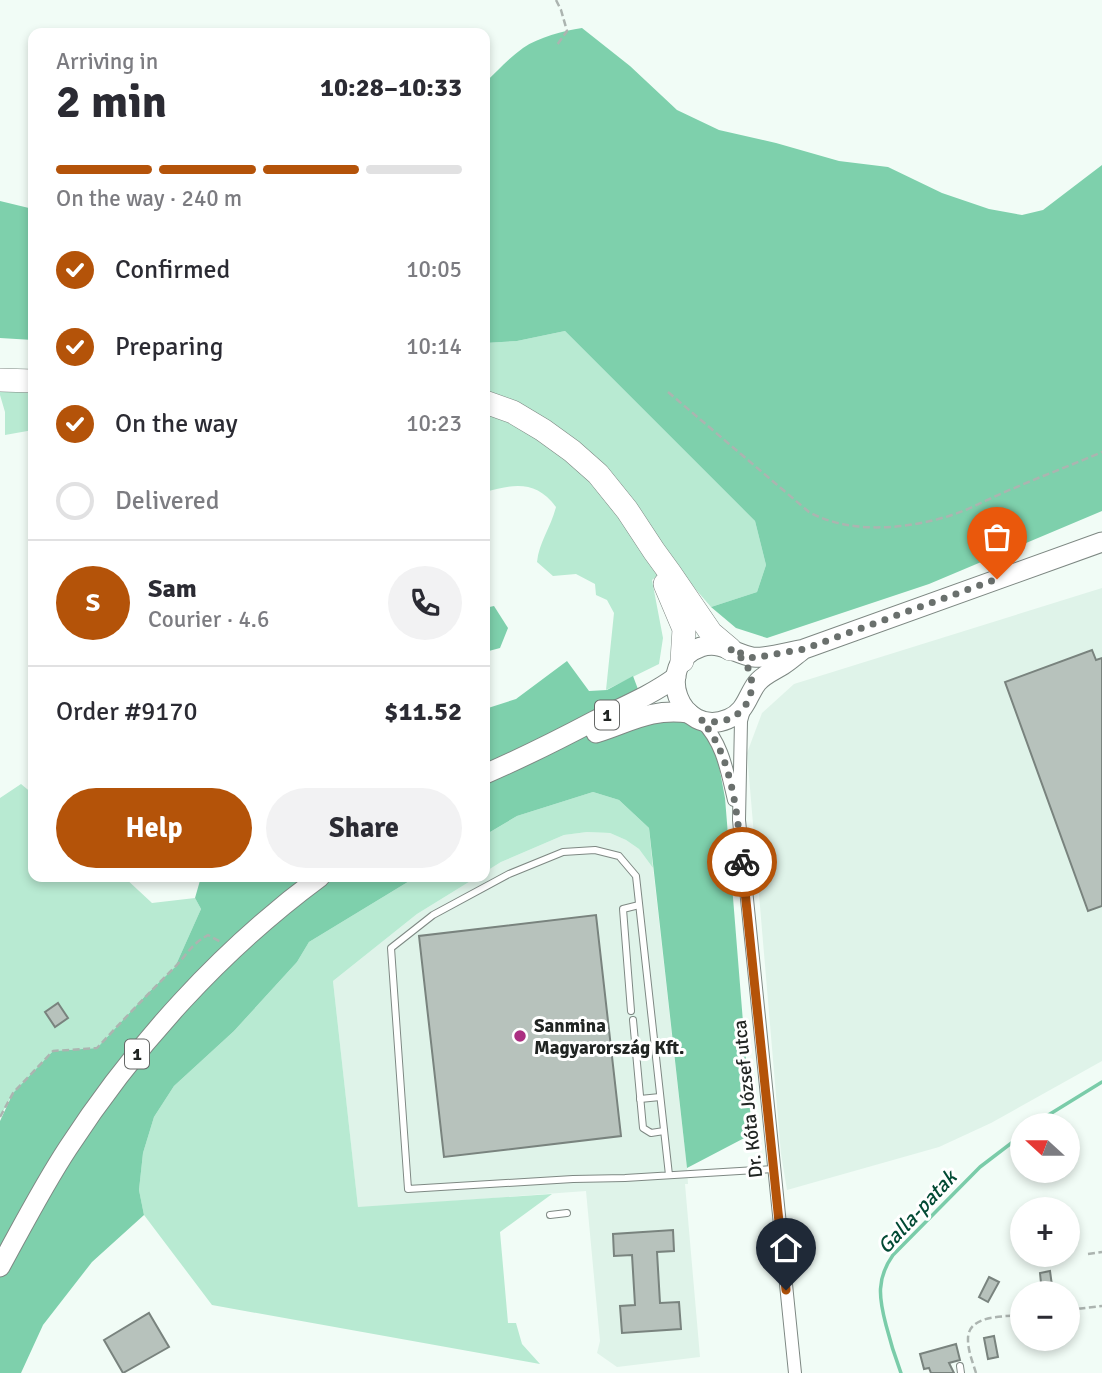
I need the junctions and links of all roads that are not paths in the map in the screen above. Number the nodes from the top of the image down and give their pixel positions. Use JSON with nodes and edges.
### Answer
{"nodes":[{"id":1,"x":0,"y":380,"type":"edge"},
{"id":2,"x":28,"y":381,"type":"edge"},
{"id":3,"x":490,"y":403,"type":"edge"},
{"id":4,"x":1102,"y":542,"type":"edge"},
{"id":5,"x":653,"y":551,"type":"junction"},
{"id":6,"x":730,"y":649,"type":"junction"},
{"id":7,"x":804,"y":649,"type":"junction"},
{"id":8,"x":679,"y":669,"type":"junction"},
{"id":9,"x":748,"y":699,"type":"junction"},
{"id":10,"x":695,"y":717,"type":"junction"},
{"id":11,"x":536,"y":751,"type":"junction"},
{"id":12,"x":490,"y":773,"type":"edge"},
{"id":13,"x":738,"y":820,"type":"junction"},
{"id":14,"x":313,"y":882,"type":"edge"},
{"id":15,"x":639,"y":905,"type":"junction"},
{"id":16,"x":631,"y":1011,"type":"dead end"},
{"id":17,"x":633,"y":1020,"type":"dead end"},
{"id":18,"x":660,"y":1097,"type":"junction"},
{"id":19,"x":640,"y":1099,"type":"junction"},
{"id":20,"x":664,"y":1131,"type":"junction"},
{"id":21,"x":773,"y":1169,"type":"junction"},
{"id":22,"x":669,"y":1175,"type":"junction"},
{"id":23,"x":567,"y":1213,"type":"dead end"},
{"id":24,"x":550,"y":1215,"type":"dead end"},
{"id":25,"x":0,"y":1268,"type":"edge"},
{"id":26,"x":795,"y":1373,"type":"edge"}],
"edges":[{"from":1,"to":2,"type":"highway"},
{"from":3,"to":5,"type":"highway"},
{"from":4,"to":7,"type":"main road","number":"1"},
{"from":5,"to":6,"type":"highway"},
{"from":5,"to":8,"type":"highway"},
{"from":6,"to":7,"type":"main road","number":"1"},
{"from":6,"to":8,"type":"main road","number":"1"},
{"from":6,"to":9,"type":"main road"},
{"from":7,"to":9,"type":"main road","number":"1"},
{"from":8,"to":10,"type":"main road"},
{"from":8,"to":11,"type":"main road","number":"1"},
{"from":9,"to":10,"type":"main road","number":"1"},
{"from":9,"to":13,"type":"street"},
{"from":10,"to":11,"type":"main road","number":"1"},
{"from":10,"to":13,"type":"street"},
{"from":11,"to":12,"type":"main road","number":"1"},
{"from":13,"to":21,"type":"street","name":"Dr. Kóta József utca"},
{"from":14,"to":25,"type":"main road","number":"1"},
{"from":15,"to":16,"type":"lane"},
{"from":15,"to":18,"type":"lane"},
{"from":15,"to":22,"type":"lane"},
{"from":17,"to":19,"type":"lane"},
{"from":18,"to":19,"type":"lane"},
{"from":18,"to":20,"type":"lane"},
{"from":19,"to":20,"type":"lane"},
{"from":20,"to":22,"type":"lane"},
{"from":21,"to":22,"type":"lane"},
{"from":21,"to":26,"type":"street","name":"Dr. Kóta József utca"},
{"from":23,"to":24,"type":"lane"}]}
